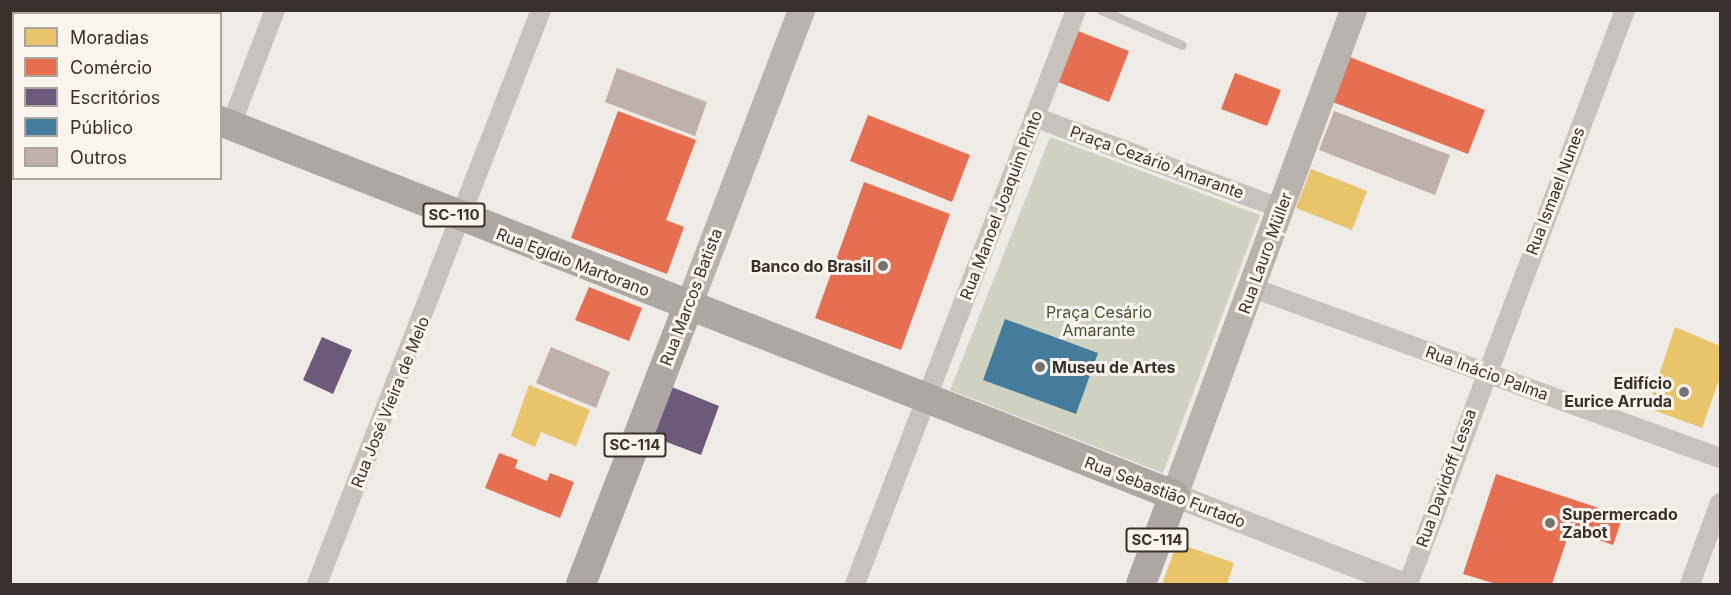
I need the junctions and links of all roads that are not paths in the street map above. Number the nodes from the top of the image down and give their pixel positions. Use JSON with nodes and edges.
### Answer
{"nodes":[{"id":1,"x":275,"y":10,"type":"edge"},
{"id":2,"x":541,"y":10,"type":"edge"},
{"id":3,"x":801,"y":10,"type":"edge"},
{"id":4,"x":1076,"y":10,"type":"edge"},
{"id":5,"x":1101,"y":10,"type":"edge"},
{"id":6,"x":1353,"y":10,"type":"edge"},
{"id":7,"x":1625,"y":10,"type":"edge"},
{"id":8,"x":1182,"y":45,"type":"dead end"},
{"id":9,"x":1034,"y":117,"type":"junction"},
{"id":10,"x":226,"y":123,"type":"edge"},
{"id":11,"x":1280,"y":208,"type":"junction"},
{"id":12,"x":462,"y":219,"type":"junction"},
{"id":13,"x":1253,"y":288,"type":"junction"},
{"id":14,"x":688,"y":306,"type":"junction"},
{"id":15,"x":1484,"y":372,"type":"junction"},
{"id":16,"x":927,"y":399,"type":"junction"},
{"id":17,"x":1720,"y":458,"type":"edge"},
{"id":18,"x":1174,"y":495,"type":"junction"},
{"id":19,"x":1720,"y":503,"type":"edge"},
{"id":20,"x":317,"y":585,"type":"edge"},
{"id":21,"x":581,"y":585,"type":"edge"},
{"id":22,"x":855,"y":585,"type":"edge"},
{"id":23,"x":1141,"y":585,"type":"edge"},
{"id":24,"x":1402,"y":585,"type":"edge"},
{"id":25,"x":1408,"y":585,"type":"edge"},
{"id":26,"x":1690,"y":585,"type":"edge"}],
"edges":[{"from":1,"to":10,"type":"street"},
{"from":2,"to":12,"type":"street","name":"Rua José Vieira de Melo"},
{"from":3,"to":14,"type":"main road","name":"Rua Marcos Batista"},
{"from":4,"to":9,"type":"street","name":"Rua Manoel Joaquim Pinto"},
{"from":5,"to":8,"type":"lane"},
{"from":6,"to":11,"type":"main road","name":"Rua Lauro Müller"},
{"from":7,"to":15,"type":"street","name":"Rua Ismael Nunes"},
{"from":9,"to":11,"type":"street","name":"Praça Cezário Amarante"},
{"from":9,"to":16,"type":"street","name":"Rua Manoel Joaquim Pinto"},
{"from":10,"to":12,"type":"main road","name":"Rua Egídio Martorano","number":"SC-110"},
{"from":11,"to":13,"type":"main road","name":"Rua Lauro Müller"},
{"from":12,"to":14,"type":"main road","name":"Rua Egídio Martorano","number":"SC-110"},
{"from":12,"to":20,"type":"street","name":"Rua José Vieira de Melo"},
{"from":13,"to":15,"type":"street","name":"Rua Inácio Palma"},
{"from":13,"to":18,"type":"main road","name":"Rua Lauro Müller"},
{"from":14,"to":16,"type":"main road","name":"Rua Egídio Martorano","number":"SC-114"},
{"from":14,"to":21,"type":"main road","name":"Rua Marcos Batista","number":"SC-114"},
{"from":15,"to":17,"type":"street","name":"Rua Inácio Palma"},
{"from":15,"to":25,"type":"street","name":"Rua Davidoff Lessa"},
{"from":16,"to":18,"type":"main road","name":"Rua Sebastião Furtado","number":"SC-114"},
{"from":16,"to":22,"type":"street","name":"Rua Manoel Joaquim Pinto"},
{"from":18,"to":23,"type":"main road","number":"SC-114"},
{"from":18,"to":24,"type":"street","name":"Rua Sebastião Furtado","number":"SC-114"},
{"from":19,"to":26,"type":"street"}]}
